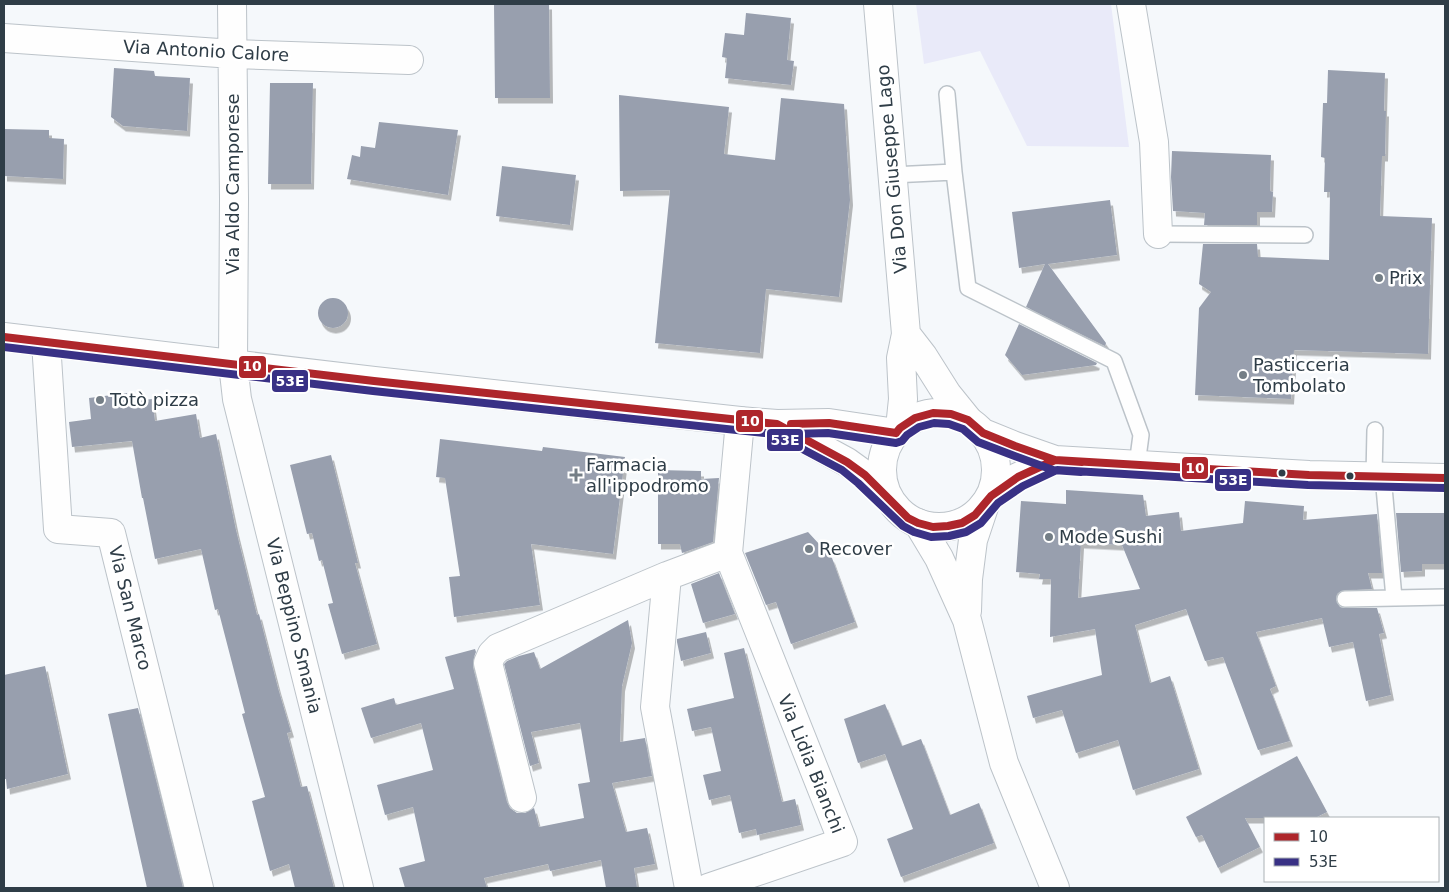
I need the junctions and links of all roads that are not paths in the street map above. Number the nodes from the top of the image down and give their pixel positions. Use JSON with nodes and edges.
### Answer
{"nodes":[{"id":1,"x":232,"y":4,"type":"edge"},
{"id":2,"x":878,"y":4,"type":"edge"},
{"id":3,"x":1131,"y":4,"type":"edge"},
{"id":4,"x":4,"y":38,"type":"edge"},
{"id":5,"x":233,"y":54,"type":"junction"},
{"id":6,"x":409,"y":60,"type":"dead end"},
{"id":7,"x":947,"y":94,"type":"dead end"},
{"id":8,"x":954,"y":172,"type":"junction"},
{"id":9,"x":892,"y":175,"type":"junction"},
{"id":10,"x":1158,"y":234,"type":"joint"},
{"id":11,"x":1306,"y":235,"type":"dead end"},
{"id":12,"x":906,"y":334,"type":"junction"},
{"id":13,"x":4,"y":337,"type":"edge"},
{"id":14,"x":46,"y":342,"type":"junction"},
{"id":15,"x":233,"y":364,"type":"junction"},
{"id":16,"x":740,"y":421,"type":"junction"},
{"id":17,"x":777,"y":424,"type":"junction"},
{"id":18,"x":975,"y":427,"type":"junction"},
{"id":19,"x":898,"y":430,"type":"junction"},
{"id":20,"x":1375,"y":430,"type":"dead end"},
{"id":21,"x":1055,"y":460,"type":"junction"},
{"id":22,"x":1137,"y":465,"type":"junction"},
{"id":23,"x":1379,"y":476,"type":"junction"},
{"id":24,"x":1445,"y":478,"type":"edge"},
{"id":25,"x":988,"y":500,"type":"junction"},
{"id":26,"x":891,"y":501,"type":"junction"},
{"id":27,"x":918,"y":523,"type":"junction"},
{"id":28,"x":728,"y":554,"type":"junction"},
{"id":29,"x":667,"y":576,"type":"junction"},
{"id":30,"x":1445,"y":597,"type":"edge"},
{"id":31,"x":1394,"y":598,"type":"junction"},
{"id":32,"x":1345,"y":599,"type":"dead end"},
{"id":33,"x":967,"y":620,"type":"junction"},
{"id":34,"x":522,"y":798,"type":"dead end"},
{"id":35,"x":199,"y":888,"type":"edge"},
{"id":36,"x":359,"y":888,"type":"edge"},
{"id":37,"x":689,"y":888,"type":"edge"},
{"id":38,"x":708,"y":888,"type":"edge"},
{"id":39,"x":1055,"y":888,"type":"edge"}],
"edges":[{"from":1,"to":5,"type":"street","name":"Via Aldo Camporese"},
{"from":2,"to":9,"type":"street","name":"Via Don Giuseppe Lago"},
{"from":3,"to":10,"type":"street"},
{"from":4,"to":5,"type":"street","name":"Via Antonio Calore"},
{"from":5,"to":6,"type":"street","name":"Via Antonio Calore"},
{"from":5,"to":15,"type":"street","name":"Via Aldo Camporese"},
{"from":7,"to":8,"type":"lane"},
{"from":8,"to":9,"type":"lane"},
{"from":8,"to":22,"type":"lane"},
{"from":9,"to":12,"type":"street","name":"Via Don Giuseppe Lago"},
{"from":10,"to":11,"type":"lane"},
{"from":12,"to":18,"type":"street"},
{"from":12,"to":19,"type":"street","name":"Via Don Giuseppe Lago"},
{"from":13,"to":14,"type":"street"},
{"from":14,"to":15,"type":"street"},
{"from":14,"to":35,"type":"street","name":"Via San Marco"},
{"from":15,"to":16,"type":"street"},
{"from":15,"to":36,"type":"street","name":"Via Beppino Smania"},
{"from":16,"to":17,"type":"street"},
{"from":16,"to":28,"type":"street","name":"Via Lidia Bianchi"},
{"from":17,"to":19,"type":"street"},
{"from":17,"to":26,"type":"street"},
{"from":18,"to":19,"type":"street"},
{"from":18,"to":21,"type":"street"},
{"from":18,"to":25,"type":"street"},
{"from":19,"to":26,"type":"street"},
{"from":20,"to":23,"type":"lane"},
{"from":21,"to":22,"type":"street"},
{"from":21,"to":25,"type":"street"},
{"from":22,"to":23,"type":"street"},
{"from":23,"to":24,"type":"street"},
{"from":23,"to":31,"type":"lane"},
{"from":25,"to":27,"type":"street"},
{"from":25,"to":33,"type":"street"},
{"from":26,"to":27,"type":"street"},
{"from":27,"to":33,"type":"street"},
{"from":28,"to":29,"type":"street"},
{"from":28,"to":38,"type":"street","name":"Via Lidia Bianchi"},
{"from":29,"to":34,"type":"street"},
{"from":29,"to":37,"type":"street"},
{"from":30,"to":31,"type":"lane"},
{"from":31,"to":32,"type":"lane"},
{"from":33,"to":39,"type":"street"}]}
